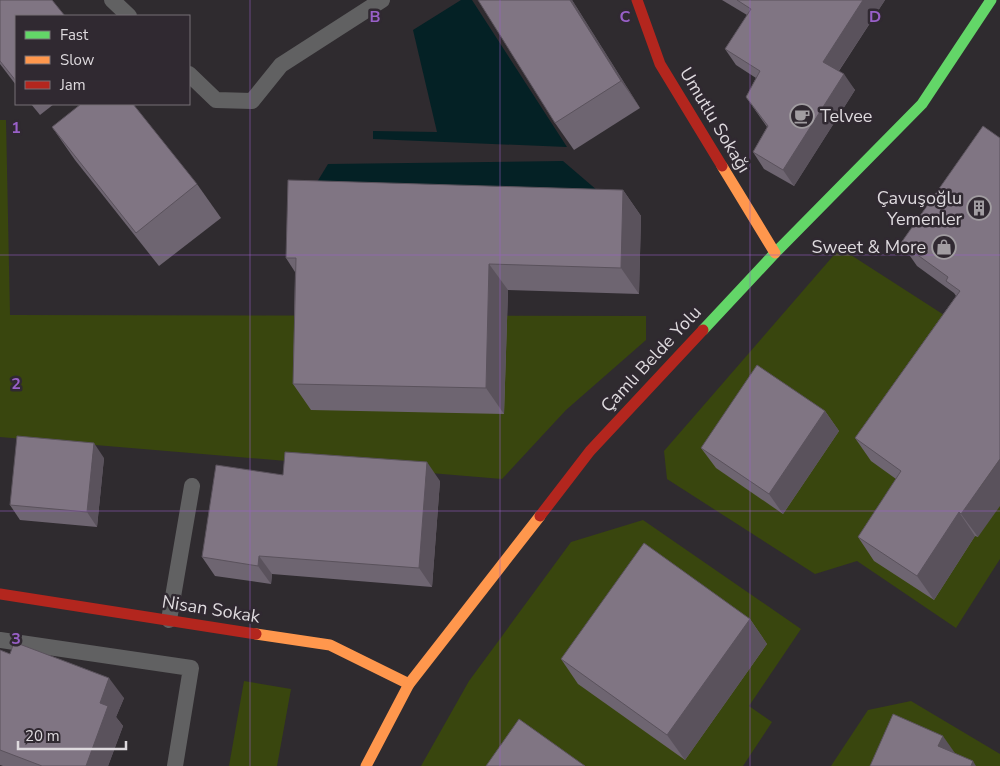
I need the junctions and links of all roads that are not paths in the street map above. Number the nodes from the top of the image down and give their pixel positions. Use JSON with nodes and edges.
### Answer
{"nodes":[{"id":1,"x":112,"y":0,"type":"edge"},
{"id":2,"x":382,"y":0,"type":"edge"},
{"id":3,"x":637,"y":0,"type":"edge"},
{"id":4,"x":991,"y":0,"type":"edge"},
{"id":5,"x":128,"y":15,"type":"edge"},
{"id":6,"x":190,"y":75,"type":"edge"},
{"id":7,"x":775,"y":252,"type":"junction"},
{"id":8,"x":192,"y":486,"type":"dead end"},
{"id":9,"x":0,"y":594,"type":"edge"},
{"id":10,"x":169,"y":620,"type":"junction"},
{"id":11,"x":0,"y":640,"type":"edge"},
{"id":12,"x":409,"y":684,"type":"junction"},
{"id":13,"x":175,"y":766,"type":"edge"},
{"id":14,"x":366,"y":766,"type":"edge"}],
"edges":[{"from":1,"to":5,"type":"lane"},
{"from":2,"to":6,"type":"lane"},
{"from":3,"to":7,"type":"street","name":"Umutlu Sokağı"},
{"from":4,"to":7,"type":"street","name":"Çamlı Belde Yolu"},
{"from":7,"to":12,"type":"street","name":"Çamlı Belde Yolu"},
{"from":8,"to":10,"type":"lane"},
{"from":9,"to":10,"type":"street","name":"Nisan Sokak"},
{"from":10,"to":12,"type":"street","name":"Nisan Sokak"},
{"from":11,"to":13,"type":"lane"},
{"from":12,"to":14,"type":"street","name":"Çamlı Belde Yolu"}]}
